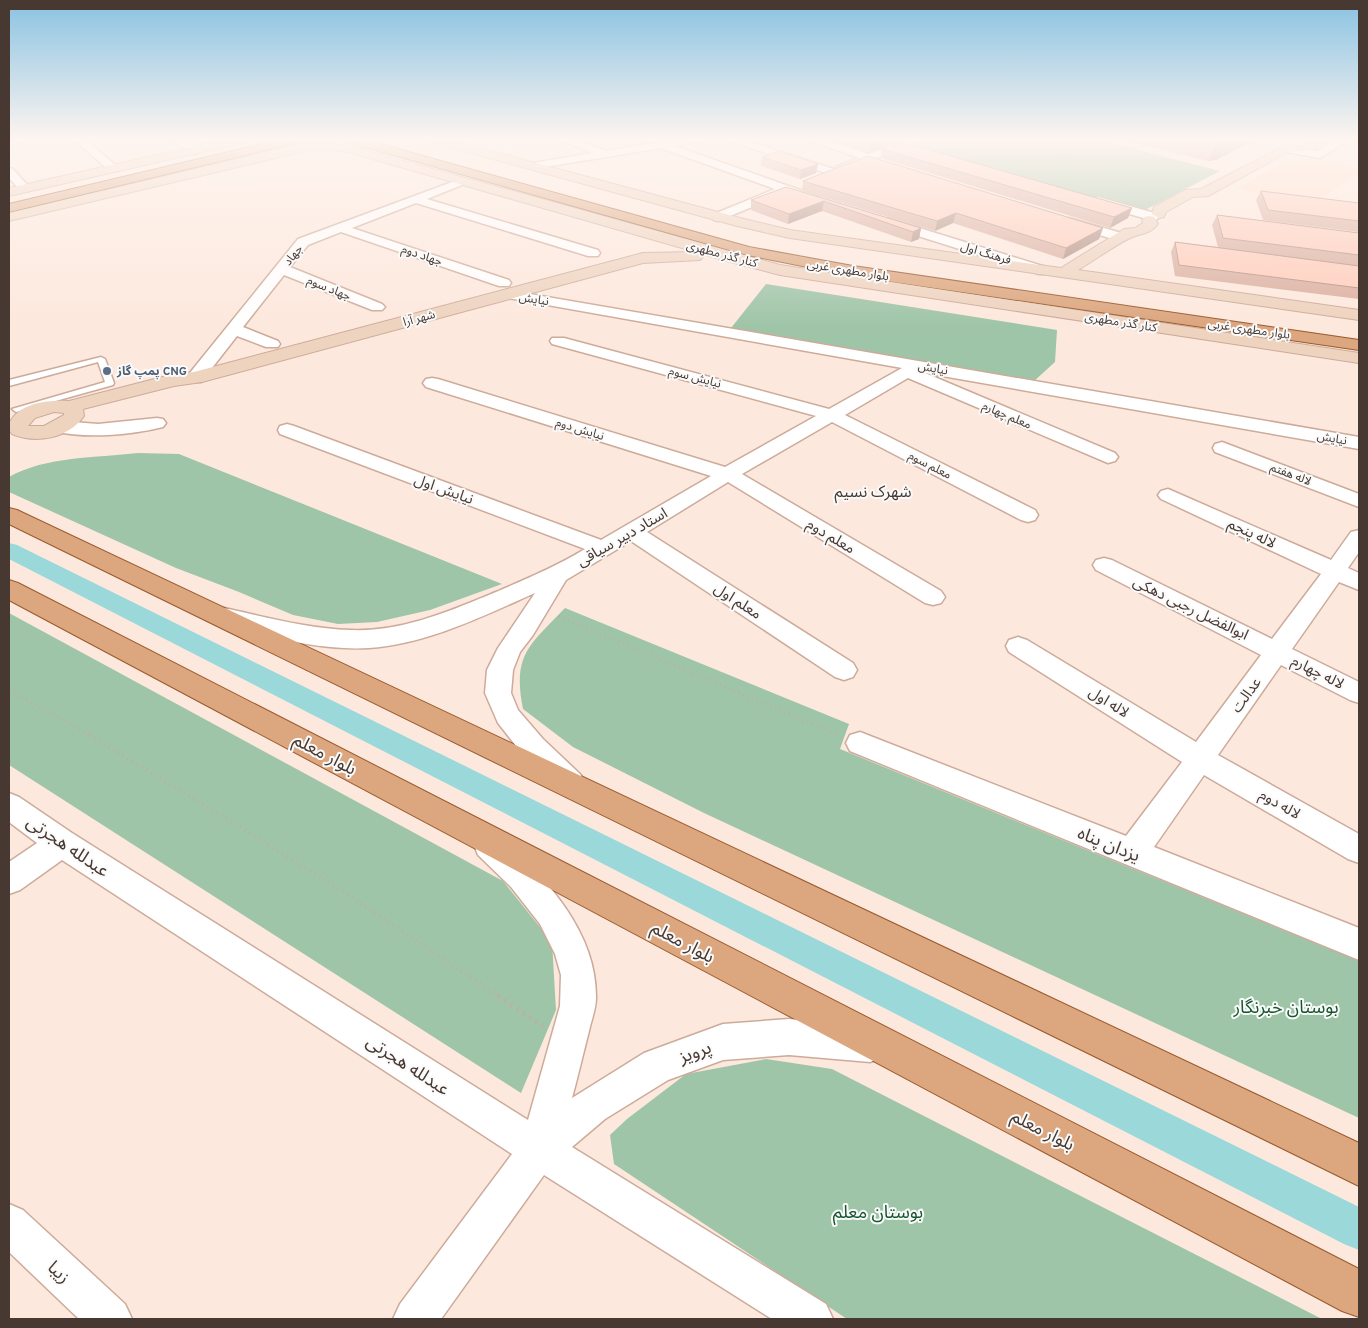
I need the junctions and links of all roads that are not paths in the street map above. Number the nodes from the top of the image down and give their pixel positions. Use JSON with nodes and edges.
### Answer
{"nodes":[{"id":1,"x":36,"y":201,"type":"edge"},
{"id":2,"x":76,"y":201,"type":"edge"},
{"id":3,"x":410,"y":201,"type":"edge"},
{"id":4,"x":422,"y":201,"type":"edge"},
{"id":5,"x":533,"y":201,"type":"edge"},
{"id":6,"x":560,"y":201,"type":"edge"},
{"id":7,"x":627,"y":201,"type":"edge"},
{"id":8,"x":660,"y":201,"type":"edge"},
{"id":9,"x":757,"y":201,"type":"edge"},
{"id":10,"x":818,"y":201,"type":"edge"},
{"id":11,"x":1103,"y":201,"type":"edge"},
{"id":12,"x":1198,"y":201,"type":"edge"},
{"id":13,"x":821,"y":202,"type":"edge"},
{"id":14,"x":9,"y":208,"type":"edge"},
{"id":15,"x":9,"y":217,"type":"edge"},
{"id":16,"x":718,"y":217,"type":"junction"},
{"id":17,"x":1054,"y":217,"type":"edge"},
{"id":18,"x":1154,"y":217,"type":"junction"},
{"id":19,"x":877,"y":219,"type":"edge"},
{"id":20,"x":341,"y":228,"type":"junction"},
{"id":21,"x":652,"y":235,"type":"junction"},
{"id":22,"x":1124,"y":235,"type":"junction"},
{"id":23,"x":593,"y":253,"type":"dead end"},
{"id":24,"x":643,"y":258,"type":"junction"},
{"id":25,"x":732,"y":258,"type":"junction"},
{"id":26,"x":956,"y":259,"type":"junction"},
{"id":27,"x":918,"y":262,"type":"junction"},
{"id":28,"x":282,"y":269,"type":"junction"},
{"id":29,"x":1044,"y":271,"type":"junction"},
{"id":30,"x":1062,"y":274,"type":"junction"},
{"id":31,"x":505,"y":289,"type":"junction"},
{"id":32,"x":1238,"y":298,"type":"junction"},
{"id":33,"x":377,"y":307,"type":"dead end"},
{"id":34,"x":1359,"y":315,"type":"edge"},
{"id":35,"x":1304,"y":318,"type":"junction"},
{"id":36,"x":1359,"y":326,"type":"edge"},
{"id":37,"x":234,"y":329,"type":"junction"},
{"id":38,"x":1276,"y":333,"type":"junction"},
{"id":39,"x":1220,"y":337,"type":"junction"},
{"id":40,"x":558,"y":341,"type":"dead end"},
{"id":41,"x":272,"y":344,"type":"dead end"},
{"id":42,"x":1359,"y":345,"type":"edge"},
{"id":43,"x":1340,"y":355,"type":"junction"},
{"id":44,"x":1359,"y":358,"type":"edge"},
{"id":45,"x":883,"y":359,"type":"junction"},
{"id":46,"x":1359,"y":363,"type":"edge"},
{"id":47,"x":930,"y":368,"type":"junction"},
{"id":48,"x":907,"y":372,"type":"junction"},
{"id":49,"x":195,"y":378,"type":"junction"},
{"id":50,"x":9,"y":383,"type":"edge"},
{"id":51,"x":432,"y":383,"type":"dead end"},
{"id":52,"x":832,"y":415,"type":"junction"},
{"id":53,"x":19,"y":418,"type":"edge"},
{"id":54,"x":67,"y":418,"type":"junction"},
{"id":55,"x":157,"y":423,"type":"dead end"},
{"id":56,"x":287,"y":430,"type":"dead end"},
{"id":57,"x":1359,"y":443,"type":"edge"},
{"id":58,"x":9,"y":448,"type":"edge"},
{"id":59,"x":1222,"y":448,"type":"dead end"},
{"id":60,"x":1108,"y":457,"type":"dead end"},
{"id":61,"x":728,"y":474,"type":"junction"},
{"id":62,"x":1168,"y":495,"type":"dead end"},
{"id":63,"x":1359,"y":501,"type":"edge"},
{"id":64,"x":9,"y":515,"type":"edge"},
{"id":65,"x":1028,"y":515,"type":"dead end"},
{"id":66,"x":632,"y":532,"type":"junction"},
{"id":67,"x":1359,"y":537,"type":"edge"},
{"id":68,"x":602,"y":548,"type":"junction"},
{"id":69,"x":1104,"y":565,"type":"dead end"},
{"id":70,"x":1335,"y":571,"type":"junction"},
{"id":71,"x":558,"y":576,"type":"junction"},
{"id":72,"x":1359,"y":582,"type":"edge"},
{"id":73,"x":9,"y":588,"type":"edge"},
{"id":74,"x":933,"y":598,"type":"dead end"},
{"id":75,"x":216,"y":614,"type":"junction"},
{"id":76,"x":1018,"y":646,"type":"dead end"},
{"id":77,"x":1277,"y":651,"type":"junction"},
{"id":78,"x":844,"y":670,"type":"dead end"},
{"id":79,"x":1359,"y":693,"type":"edge"},
{"id":80,"x":860,"y":743,"type":"road end"},
{"id":81,"x":1200,"y":759,"type":"junction"},
{"id":82,"x":572,"y":785,"type":"junction"},
{"id":83,"x":9,"y":806,"type":"edge"},
{"id":84,"x":476,"y":834,"type":"junction"},
{"id":85,"x":61,"y":842,"type":"junction"},
{"id":86,"x":1359,"y":850,"type":"edge"},
{"id":87,"x":1132,"y":853,"type":"junction"},
{"id":88,"x":9,"y":880,"type":"edge"},
{"id":89,"x":1359,"y":944,"type":"edge"},
{"id":90,"x":878,"y":1044,"type":"junction"},
{"id":91,"x":539,"y":1149,"type":"junction"},
{"id":92,"x":1359,"y":1165,"type":"edge"},
{"id":93,"x":9,"y":1224,"type":"edge"},
{"id":94,"x":1359,"y":1294,"type":"edge"},
{"id":95,"x":110,"y":1319,"type":"edge"},
{"id":96,"x":415,"y":1319,"type":"edge"},
{"id":97,"x":811,"y":1319,"type":"edge"}],
"edges":[{"from":1,"to":14,"type":"main road"},
{"from":2,"to":15,"type":"street","name":"کنار گذر مطهری"},
{"from":3,"to":20,"type":"street","name":"جهاد"},
{"from":4,"to":23,"type":"street"},
{"from":5,"to":21,"type":"street","name":"کنار گذر مطهری"},
{"from":6,"to":38,"type":"main road","name":"بلوار مطهری غربی"},
{"from":7,"to":27,"type":"main road","name":"بلوار مطهری غربی"},
{"from":8,"to":16,"type":"street"},
{"from":9,"to":16,"type":"street"},
{"from":10,"to":13,"type":"street"},
{"from":11,"to":18,"type":"street"},
{"from":12,"to":18,"type":"street"},
{"from":16,"to":26,"type":"street"},
{"from":17,"to":22,"type":"street"},
{"from":18,"to":22,"type":"street"},
{"from":19,"to":29,"type":"street","name":"فرهنگ اول"},
{"from":20,"to":28,"type":"street","name":"جهاد"},
{"from":20,"to":31,"type":"street","name":"جهاد دوم"},
{"from":21,"to":24,"type":"street"},
{"from":21,"to":25,"type":"street","name":"کنار گذر مطهری"},
{"from":22,"to":30,"type":"street"},
{"from":24,"to":25,"type":"street","name":"شهر آرا"},
{"from":24,"to":31,"type":"street","name":"شهر آرا"},
{"from":25,"to":39,"type":"street","name":"کنار گذر مطهری"},
{"from":26,"to":27,"type":"street"},
{"from":26,"to":29,"type":"street"},
{"from":27,"to":35,"type":"main road","name":"بلوار مطهری غربی"},
{"from":28,"to":33,"type":"street","name":"جهاد سوم"},
{"from":28,"to":37,"type":"street","name":"جهاد"},
{"from":29,"to":30,"type":"street"},
{"from":30,"to":32,"type":"street"},
{"from":31,"to":45,"type":"street","name":"نيايش"},
{"from":31,"to":49,"type":"street","name":"شهر آرا"},
{"from":32,"to":34,"type":"street"},
{"from":32,"to":35,"type":"street"},
{"from":35,"to":36,"type":"main road","name":"بلوار مطهری غربی"},
{"from":37,"to":41,"type":"street"},
{"from":37,"to":49,"type":"street","name":"جهاد"},
{"from":38,"to":39,"type":"street"},
{"from":38,"to":42,"type":"main road","name":"بلوار مطهری غربی"},
{"from":39,"to":43,"type":"street","name":"کنار گذر مطهری"},
{"from":40,"to":52,"type":"street","name":"نیایش سوم"},
{"from":43,"to":44,"type":"street","name":"کنار گذر مطهری"},
{"from":43,"to":46,"type":"street"},
{"from":45,"to":47,"type":"street","name":"نيايش"},
{"from":45,"to":48,"type":"street","name":"معلم چهارم"},
{"from":47,"to":48,"type":"street","name":"استاد دبیر سیاقی"},
{"from":47,"to":57,"type":"street","name":"نيايش"},
{"from":48,"to":52,"type":"street","name":"استاد دبیر سیاقی"},
{"from":48,"to":60,"type":"street","name":"معلم چهارم"},
{"from":49,"to":54,"type":"street","name":"شهر آرا"},
{"from":50,"to":53,"type":"lane"},
{"from":51,"to":61,"type":"street","name":"نیایش دوم"},
{"from":52,"to":61,"type":"street","name":"استاد دبیر سیاقی"},
{"from":52,"to":65,"type":"street","name":"معلم سوم"},
{"from":53,"to":54,"type":"street","name":"شهر آرا"},
{"from":53,"to":58,"type":"street"},
{"from":54,"to":55,"type":"street"},
{"from":56,"to":68,"type":"street","name":"نیایش اول"},
{"from":59,"to":63,"type":"street","name":"لاله هفتم"},
{"from":61,"to":66,"type":"street","name":"استاد دبیر سیاقی"},
{"from":61,"to":74,"type":"street","name":"معلم دوم"},
{"from":62,"to":70,"type":"street","name":"لاله پنجم"},
{"from":64,"to":75,"type":"main road"},
{"from":66,"to":68,"type":"street","name":"استاد دبیر سیاقی"},
{"from":66,"to":78,"type":"street","name":"معلم اول"},
{"from":67,"to":70,"type":"street","name":"عدالت"},
{"from":68,"to":71,"type":"street","name":"استاد دبیر سیاقی"},
{"from":69,"to":77,"type":"street","name":"ابوالفضل رجبی دهکی"},
{"from":70,"to":72,"type":"street","name":"لاله پنجم"},
{"from":70,"to":77,"type":"street","name":"عدالت"},
{"from":71,"to":75,"type":"street"},
{"from":71,"to":82,"type":"street","name":"استاد دبیر سیاقی"},
{"from":73,"to":84,"type":"main road","name":"بلوار معلم"},
{"from":75,"to":82,"type":"main road"},
{"from":76,"to":81,"type":"street","name":"لاله اول"},
{"from":77,"to":79,"type":"street","name":"لاله چهارم"},
{"from":77,"to":81,"type":"street","name":"عدالت"},
{"from":80,"to":87,"type":"street","name":"یزدان پناه"},
{"from":81,"to":86,"type":"street","name":"لاله دوم"},
{"from":81,"to":87,"type":"street","name":"عدالت"},
{"from":82,"to":92,"type":"main road"},
{"from":83,"to":85,"type":"street","name":"عبدلله هجرتی"},
{"from":84,"to":90,"type":"main road","name":"بلوار معلم"},
{"from":84,"to":91,"type":"street","name":"پرویز"},
{"from":85,"to":88,"type":"street"},
{"from":85,"to":91,"type":"street","name":"عبدلله هجرتی"},
{"from":87,"to":89,"type":"street","name":"یزدان پناه"},
{"from":90,"to":91,"type":"street","name":"پرویز"},
{"from":90,"to":94,"type":"main road","name":"بلوار معلم"},
{"from":91,"to":96,"type":"street","name":"پرویز"},
{"from":91,"to":97,"type":"street","name":"عبدلله هجرتی"},
{"from":93,"to":95,"type":"street","name":"زیبا"}]}
